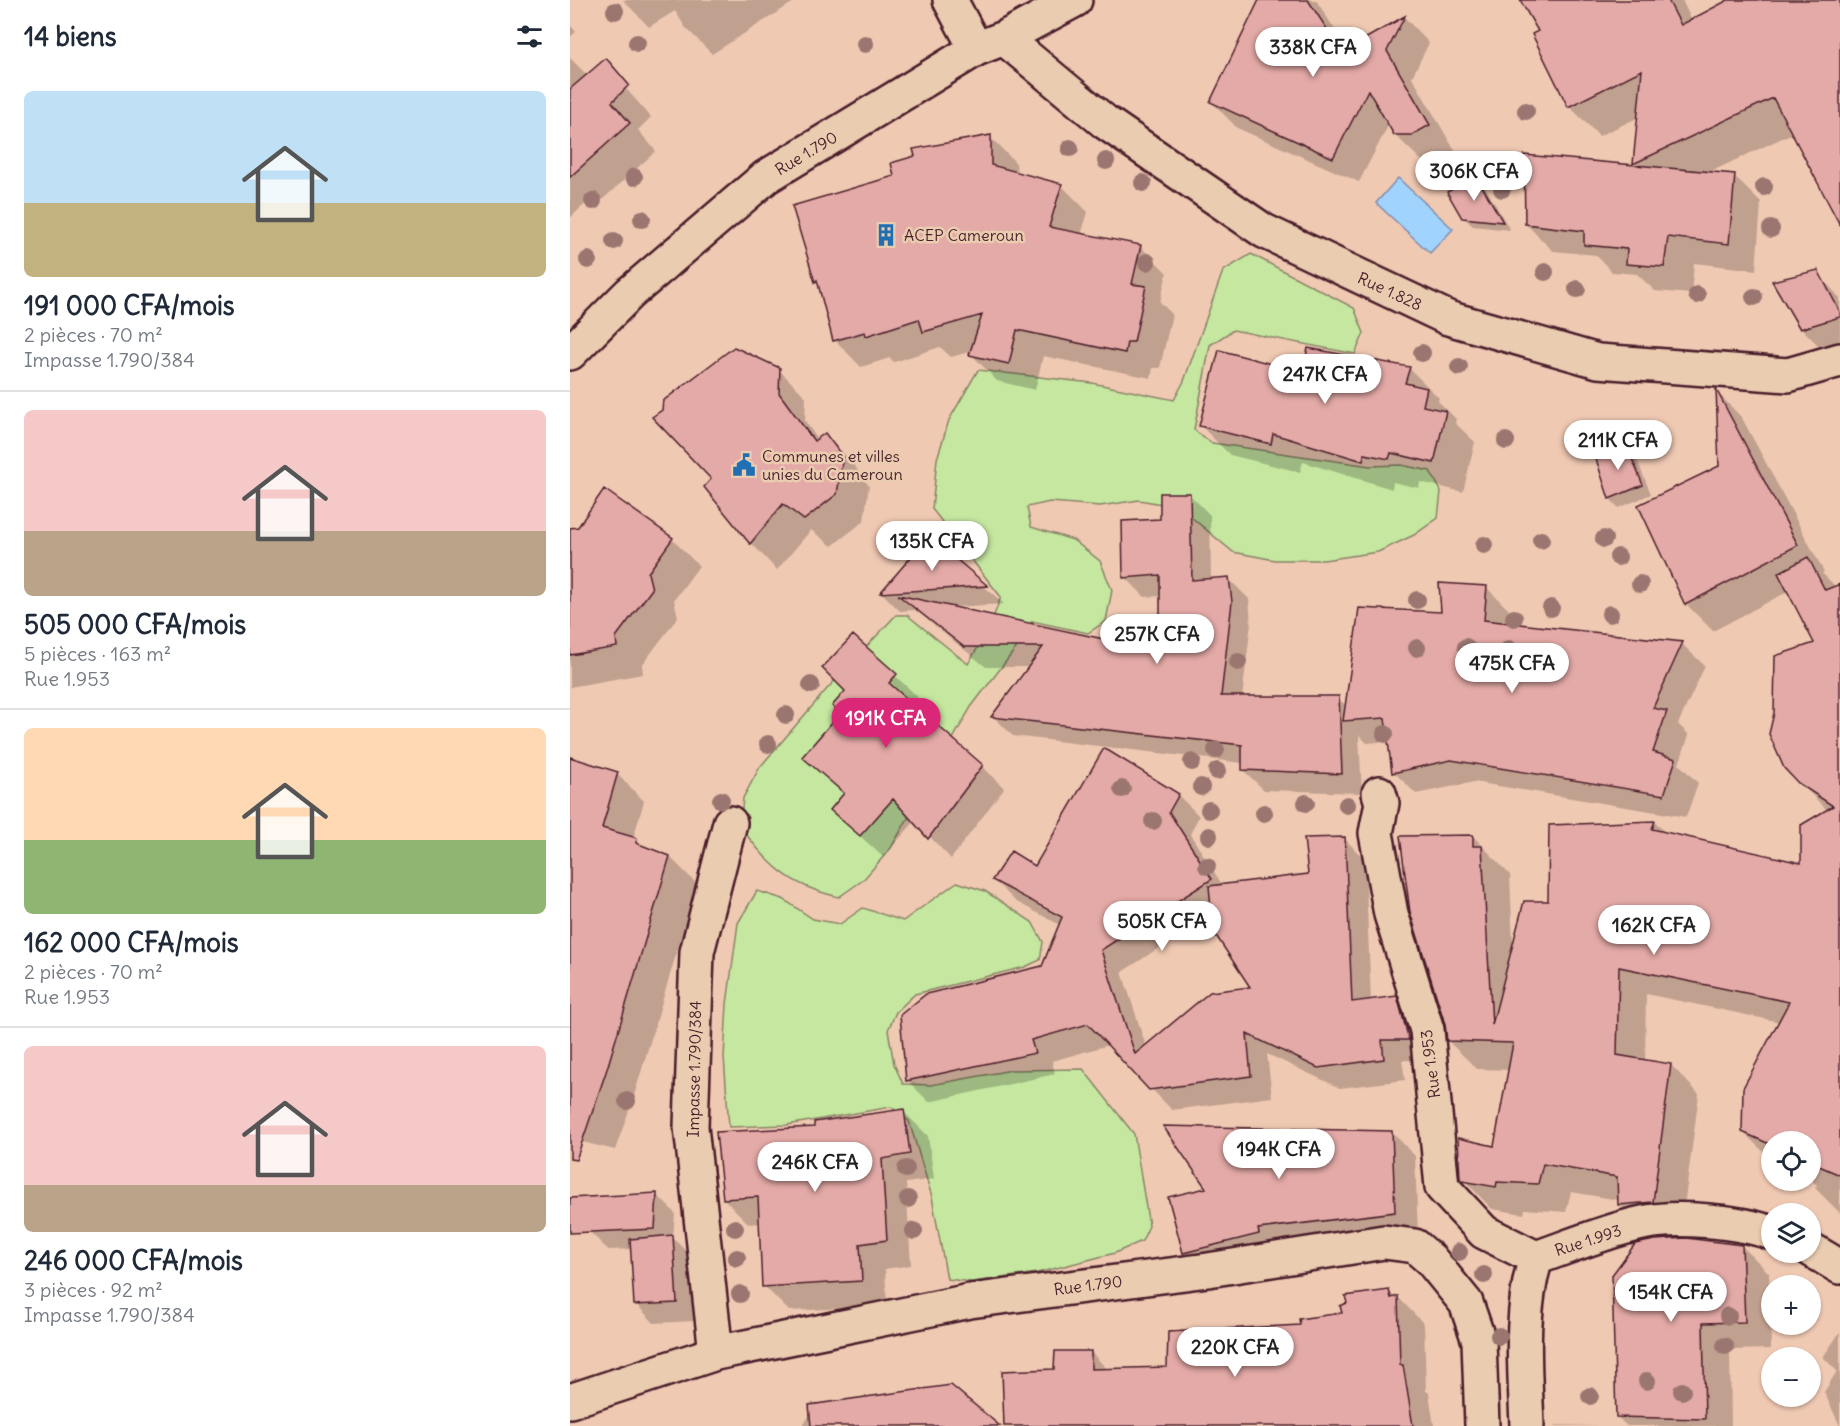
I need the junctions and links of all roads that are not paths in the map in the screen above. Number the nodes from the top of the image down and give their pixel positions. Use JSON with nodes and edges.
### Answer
{"nodes":[{"id":1,"x":950,"y":0,"type":"edge"},
{"id":2,"x":1075,"y":0,"type":"edge"},
{"id":3,"x":990,"y":43,"type":"junction"},
{"id":4,"x":570,"y":352,"type":"edge"},
{"id":5,"x":1840,"y":360,"type":"edge"},
{"id":6,"x":1379,"y":793,"type":"dead end"},
{"id":7,"x":730,"y":823,"type":"dead end"},
{"id":8,"x":1761,"y":1229,"type":"edge"},
{"id":9,"x":1821,"y":1256,"type":"edge"},
{"id":10,"x":1536,"y":1257,"type":"junction"},
{"id":11,"x":1840,"y":1267,"type":"edge"},
{"id":12,"x":716,"y":1353,"type":"junction"},
{"id":13,"x":570,"y":1401,"type":"edge"},
{"id":14,"x":1482,"y":1426,"type":"edge"},
{"id":15,"x":1527,"y":1426,"type":"edge"}],
"edges":[{"from":1,"to":3,"type":"street"},
{"from":2,"to":3,"type":"street","name":"Rue 1.790"},
{"from":3,"to":4,"type":"street","name":"Rue 1.790"},
{"from":3,"to":5,"type":"street","name":"Rue 1.828"},
{"from":6,"to":10,"type":"street","name":"Rue 1.953"},
{"from":7,"to":12,"type":"street","name":"Impasse 1.790/384"},
{"from":8,"to":10,"type":"street","name":"Rue 1.993"},
{"from":9,"to":11,"type":"street"},
{"from":10,"to":15,"type":"street","name":"Rue 1.993"},
{"from":12,"to":13,"type":"street","name":"Rue 1.790"},
{"from":12,"to":14,"type":"street","name":"Rue 1.790"}]}
